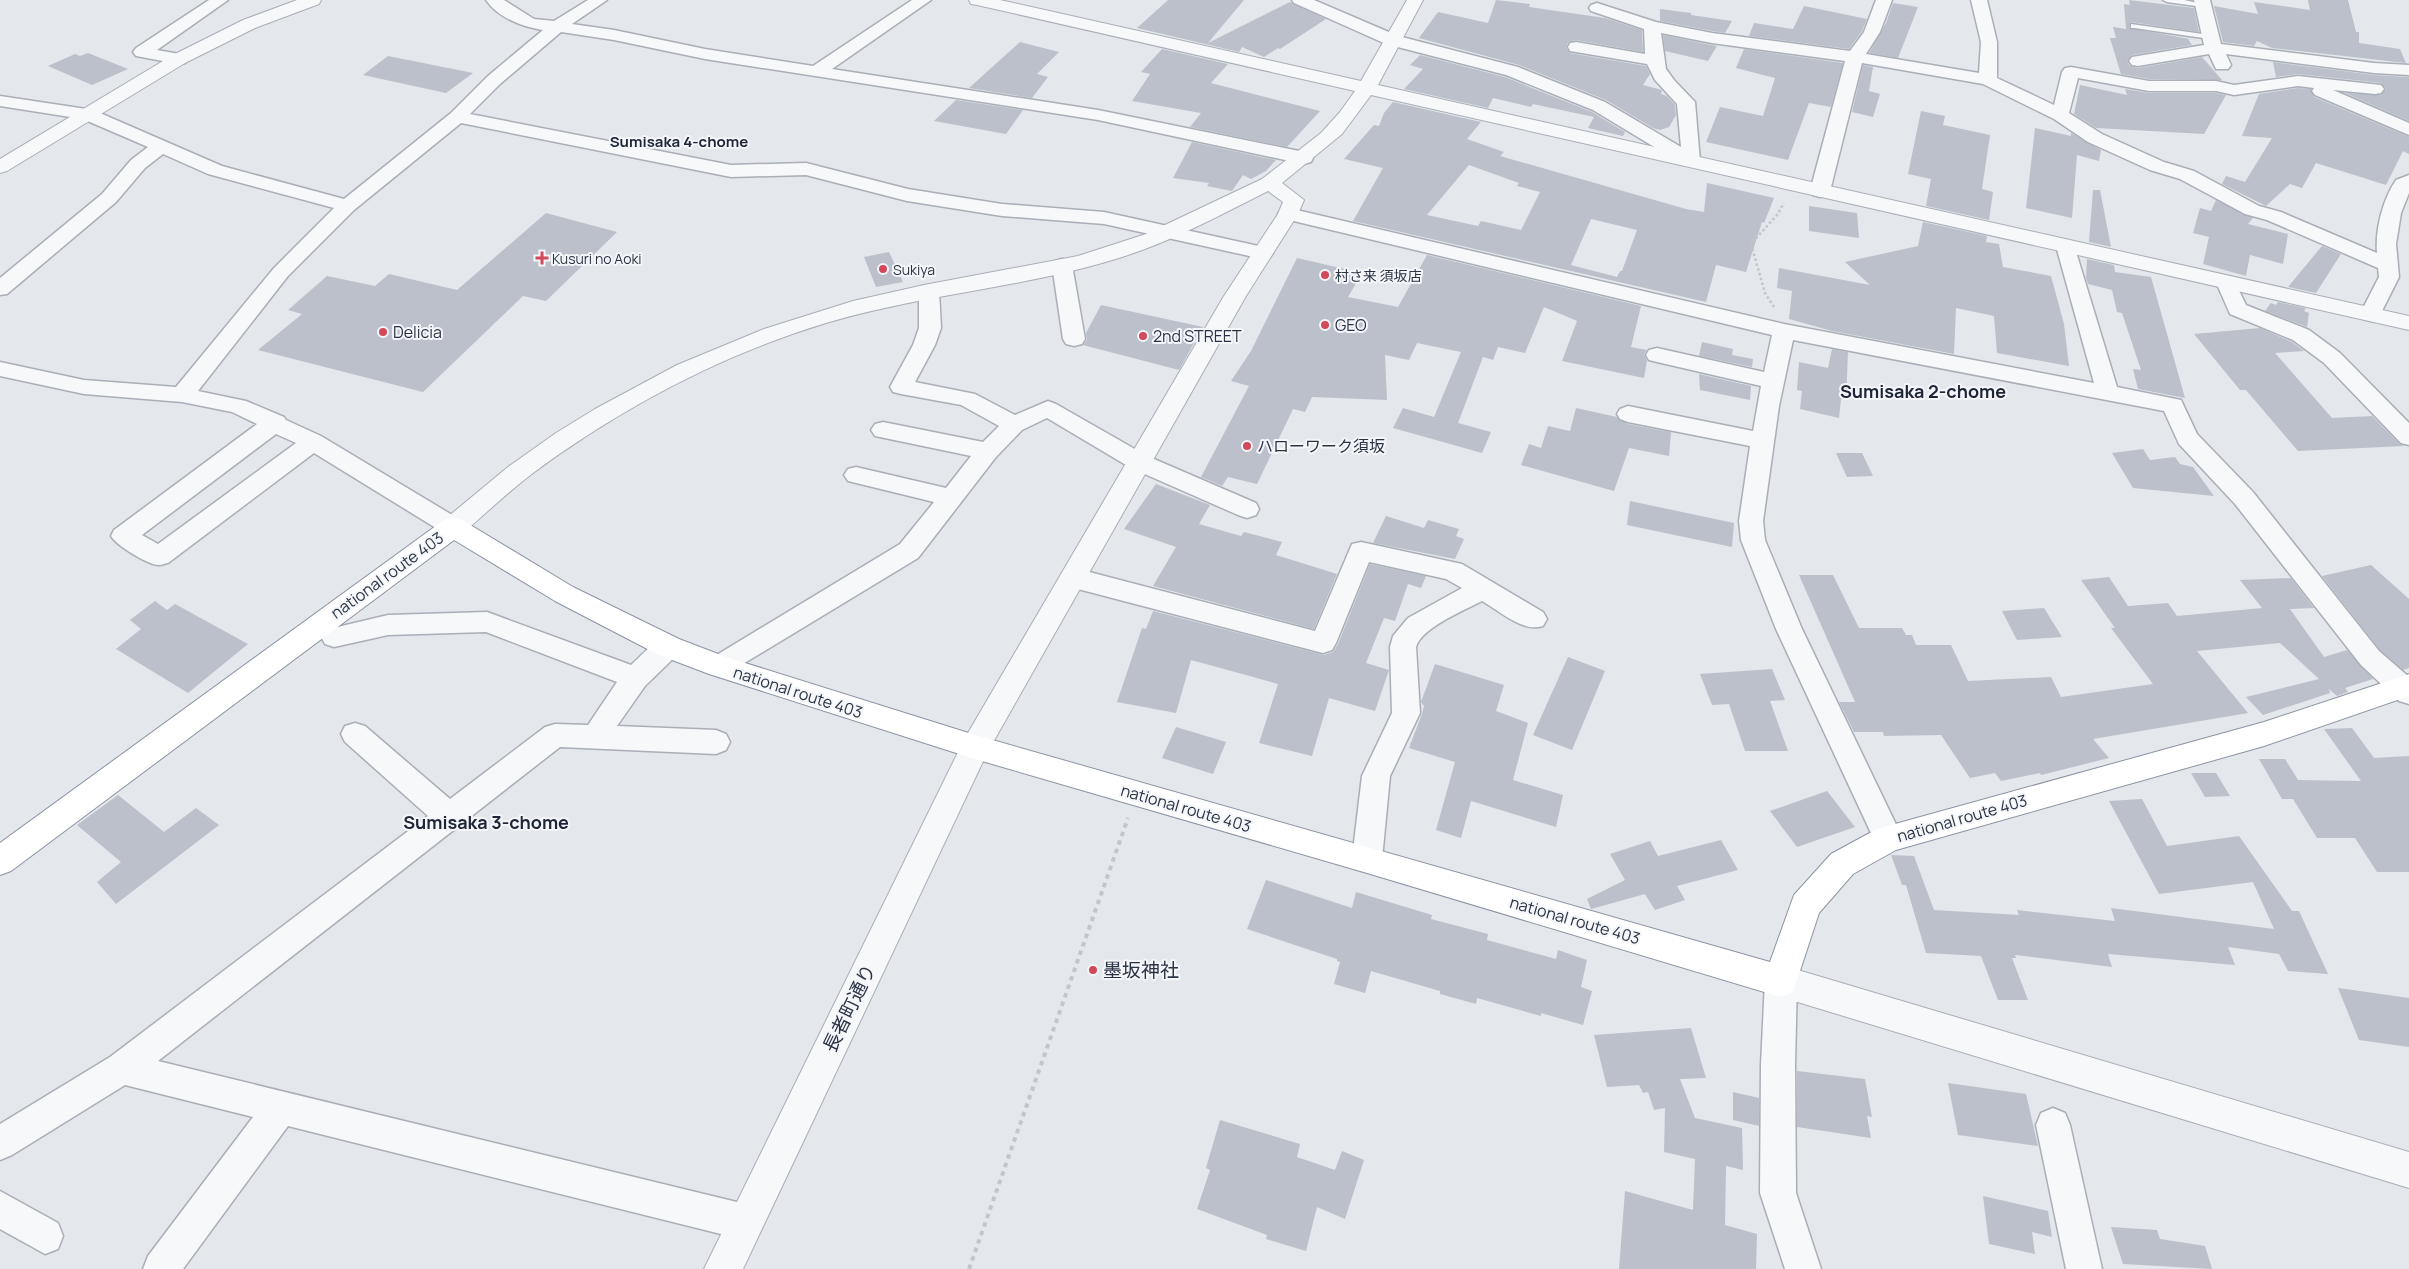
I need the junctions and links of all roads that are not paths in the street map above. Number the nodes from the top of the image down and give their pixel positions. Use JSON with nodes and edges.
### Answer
{"nodes":[{"id":1,"x":220,"y":0,"type":"edge"},
{"id":2,"x":313,"y":0,"type":"edge"},
{"id":3,"x":494,"y":0,"type":"edge"},
{"id":4,"x":599,"y":0,"type":"edge"},
{"id":5,"x":923,"y":0,"type":"edge"},
{"id":6,"x":977,"y":0,"type":"edge"},
{"id":7,"x":1300,"y":0,"type":"edge"},
{"id":8,"x":1416,"y":0,"type":"edge"},
{"id":9,"x":1884,"y":0,"type":"edge"},
{"id":10,"x":1979,"y":0,"type":"edge"},
{"id":11,"x":2167,"y":0,"type":"edge"},
{"id":12,"x":2202,"y":3,"type":"edge"},
{"id":13,"x":1597,"y":8,"type":"dead end"},
{"id":14,"x":558,"y":26,"type":"junction"},
{"id":15,"x":1652,"y":26,"type":"junction"},
{"id":16,"x":2134,"y":26,"type":"dead end"},
{"id":17,"x":1392,"y":40,"type":"junction"},
{"id":18,"x":2212,"y":42,"type":"junction"},
{"id":19,"x":1576,"y":47,"type":"dead end"},
{"id":20,"x":2250,"y":52,"type":"junction"},
{"id":21,"x":1855,"y":57,"type":"junction"},
{"id":22,"x":179,"y":59,"type":"junction"},
{"id":23,"x":1653,"y":60,"type":"junction"},
{"id":24,"x":2138,"y":60,"type":"dead end"},
{"id":25,"x":2409,"y":70,"type":"edge"},
{"id":26,"x":817,"y":71,"type":"junction"},
{"id":27,"x":1988,"y":80,"type":"junction"},
{"id":28,"x":2298,"y":81,"type":"junction"},
{"id":29,"x":1367,"y":86,"type":"junction"},
{"id":30,"x":2375,"y":89,"type":"dead end"},
{"id":31,"x":2234,"y":90,"type":"junction"},
{"id":32,"x":4,"y":105,"type":"edge"},
{"id":33,"x":87,"y":114,"type":"junction"},
{"id":34,"x":2060,"y":115,"type":"junction"},
{"id":35,"x":457,"y":117,"type":"junction"},
{"id":36,"x":2409,"y":130,"type":"edge"},
{"id":37,"x":160,"y":146,"type":"junction"},
{"id":38,"x":1304,"y":158,"type":"junction"},
{"id":39,"x":1691,"y":161,"type":"junction"},
{"id":40,"x":0,"y":167,"type":"edge"},
{"id":41,"x":2409,"y":181,"type":"edge"},
{"id":42,"x":1270,"y":183,"type":"junction"},
{"id":43,"x":1820,"y":191,"type":"junction"},
{"id":44,"x":347,"y":206,"type":"junction"},
{"id":45,"x":1288,"y":214,"type":"junction"},
{"id":46,"x":1166,"y":232,"type":"junction"},
{"id":47,"x":2066,"y":246,"type":"junction"},
{"id":48,"x":1263,"y":253,"type":"junction"},
{"id":49,"x":1062,"y":265,"type":"junction"},
{"id":50,"x":2388,"y":265,"type":"junction"},
{"id":51,"x":2226,"y":282,"type":"junction"},
{"id":52,"x":0,"y":289,"type":"edge"},
{"id":53,"x":929,"y":291,"type":"junction"},
{"id":54,"x":2370,"y":314,"type":"junction"},
{"id":55,"x":2409,"y":323,"type":"edge"},
{"id":56,"x":1784,"y":331,"type":"junction"},
{"id":57,"x":1074,"y":339,"type":"dead end"},
{"id":58,"x":1657,"y":354,"type":"dead end"},
{"id":59,"x":1,"y":371,"type":"edge"},
{"id":60,"x":1773,"y":381,"type":"junction"},
{"id":61,"x":2108,"y":393,"type":"junction"},
{"id":62,"x":182,"y":395,"type":"junction"},
{"id":63,"x":1628,"y":414,"type":"dead end"},
{"id":64,"x":276,"y":422,"type":"junction"},
{"id":65,"x":1014,"y":424,"type":"junction"},
{"id":66,"x":883,"y":430,"type":"dead end"},
{"id":67,"x":2409,"y":437,"type":"edge"},
{"id":68,"x":1764,"y":441,"type":"junction"},
{"id":69,"x":313,"y":442,"type":"junction"},
{"id":70,"x":988,"y":451,"type":"junction"},
{"id":71,"x":1139,"y":462,"type":"junction"},
{"id":72,"x":856,"y":475,"type":"dead end"},
{"id":73,"x":953,"y":498,"type":"junction"},
{"id":74,"x":1247,"y":509,"type":"dead end"},
{"id":75,"x":453,"y":527,"type":"junction"},
{"id":76,"x":1074,"y":578,"type":"junction"},
{"id":77,"x":1484,"y":588,"type":"junction"},
{"id":78,"x":1534,"y":619,"type":"dead end"},
{"id":79,"x":334,"y":637,"type":"dead end"},
{"id":80,"x":669,"y":647,"type":"junction"},
{"id":81,"x":719,"y":666,"type":"junction"},
{"id":82,"x":635,"y":678,"type":"junction"},
{"id":83,"x":2407,"y":688,"type":"edge"},
{"id":84,"x":355,"y":734,"type":"dead end"},
{"id":85,"x":595,"y":737,"type":"junction"},
{"id":86,"x":716,"y":742,"type":"dead end"},
{"id":87,"x":975,"y":747,"type":"junction"},
{"id":88,"x":449,"y":816,"type":"junction"},
{"id":89,"x":1888,"y":839,"type":"junction"},
{"id":90,"x":1367,"y":859,"type":"junction"},
{"id":91,"x":0,"y":861,"type":"edge"},
{"id":92,"x":1781,"y":981,"type":"junction"},
{"id":93,"x":122,"y":1068,"type":"junction"},
{"id":94,"x":281,"y":1107,"type":"junction"},
{"id":95,"x":2053,"y":1125,"type":"dead end"},
{"id":96,"x":0,"y":1143,"type":"edge"},
{"id":97,"x":2409,"y":1170,"type":"edge"},
{"id":98,"x":0,"y":1209,"type":"edge"},
{"id":99,"x":746,"y":1222,"type":"junction"},
{"id":100,"x":45,"y":1236,"type":"dead end"},
{"id":101,"x":161,"y":1269,"type":"edge"},
{"id":102,"x":723,"y":1269,"type":"edge"},
{"id":103,"x":1803,"y":1269,"type":"edge"},
{"id":104,"x":2084,"y":1269,"type":"edge"}],
"edges":[{"from":1,"to":22,"type":"street"},
{"from":2,"to":22,"type":"street"},
{"from":3,"to":14,"type":"street"},
{"from":4,"to":14,"type":"street"},
{"from":5,"to":26,"type":"street"},
{"from":6,"to":29,"type":"street"},
{"from":7,"to":17,"type":"street"},
{"from":8,"to":17,"type":"street"},
{"from":9,"to":21,"type":"street"},
{"from":10,"to":27,"type":"street"},
{"from":11,"to":12,"type":"lane"},
{"from":12,"to":18,"type":"street"},
{"from":13,"to":15,"type":"street"},
{"from":14,"to":26,"type":"street"},
{"from":14,"to":35,"type":"street"},
{"from":15,"to":21,"type":"street"},
{"from":15,"to":23,"type":"street"},
{"from":16,"to":18,"type":"lane"},
{"from":17,"to":29,"type":"street"},
{"from":17,"to":39,"type":"street"},
{"from":18,"to":20,"type":"street"},
{"from":18,"to":24,"type":"street"},
{"from":18,"to":31,"type":"street"},
{"from":19,"to":23,"type":"street"},
{"from":20,"to":25,"type":"street"},
{"from":20,"to":28,"type":"street"},
{"from":21,"to":27,"type":"street"},
{"from":21,"to":43,"type":"street"},
{"from":22,"to":33,"type":"street"},
{"from":23,"to":39,"type":"street"},
{"from":26,"to":38,"type":"street"},
{"from":27,"to":34,"type":"street"},
{"from":28,"to":30,"type":"street"},
{"from":28,"to":31,"type":"street"},
{"from":28,"to":36,"type":"street"},
{"from":29,"to":38,"type":"street"},
{"from":29,"to":39,"type":"street"},
{"from":31,"to":34,"type":"street"},
{"from":32,"to":33,"type":"street"},
{"from":33,"to":37,"type":"street"},
{"from":33,"to":40,"type":"street"},
{"from":34,"to":50,"type":"street"},
{"from":35,"to":44,"type":"street"},
{"from":35,"to":46,"type":"street"},
{"from":37,"to":44,"type":"street"},
{"from":37,"to":52,"type":"street"},
{"from":38,"to":42,"type":"street"},
{"from":39,"to":43,"type":"street"},
{"from":41,"to":50,"type":"street"},
{"from":42,"to":45,"type":"street"},
{"from":42,"to":46,"type":"street"},
{"from":43,"to":47,"type":"street"},
{"from":44,"to":62,"type":"street"},
{"from":45,"to":48,"type":"street","name":"長者町通り"},
{"from":45,"to":56,"type":"street"},
{"from":46,"to":48,"type":"street"},
{"from":46,"to":49,"type":"street"},
{"from":47,"to":51,"type":"street"},
{"from":47,"to":61,"type":"street"},
{"from":48,"to":71,"type":"street","name":"長者町通り"},
{"from":49,"to":53,"type":"street"},
{"from":49,"to":57,"type":"street"},
{"from":50,"to":54,"type":"street"},
{"from":51,"to":54,"type":"street"},
{"from":51,"to":67,"type":"street"},
{"from":53,"to":65,"type":"street"},
{"from":53,"to":75,"type":"street"},
{"from":54,"to":55,"type":"street"},
{"from":56,"to":60,"type":"street"},
{"from":56,"to":61,"type":"street"},
{"from":58,"to":60,"type":"street"},
{"from":59,"to":62,"type":"street"},
{"from":60,"to":68,"type":"street"},
{"from":61,"to":83,"type":"street"},
{"from":62,"to":64,"type":"street"},
{"from":63,"to":68,"type":"street"},
{"from":64,"to":69,"type":"street"},
{"from":64,"to":69,"type":"street"},
{"from":65,"to":70,"type":"street"},
{"from":65,"to":71,"type":"street"},
{"from":66,"to":70,"type":"street"},
{"from":68,"to":89,"type":"street"},
{"from":69,"to":75,"type":"street"},
{"from":70,"to":73,"type":"street"},
{"from":71,"to":74,"type":"street"},
{"from":71,"to":76,"type":"street","name":"長者町通り"},
{"from":72,"to":73,"type":"street"},
{"from":73,"to":81,"type":"street"},
{"from":75,"to":80,"type":"highway","name":"national route 403"},
{"from":75,"to":91,"type":"highway","name":"national route 403"},
{"from":76,"to":77,"type":"street"},
{"from":76,"to":87,"type":"street","name":"長者町通り"},
{"from":77,"to":78,"type":"street"},
{"from":77,"to":90,"type":"street"},
{"from":79,"to":82,"type":"street"},
{"from":80,"to":81,"type":"highway","name":"national route 403"},
{"from":80,"to":82,"type":"street"},
{"from":81,"to":87,"type":"highway","name":"national route 403"},
{"from":82,"to":85,"type":"street"},
{"from":83,"to":89,"type":"highway","name":"national route 403"},
{"from":84,"to":88,"type":"street"},
{"from":85,"to":86,"type":"street"},
{"from":85,"to":88,"type":"street"},
{"from":87,"to":90,"type":"highway","name":"national route 403"},
{"from":87,"to":99,"type":"street","name":"長者町通り"},
{"from":88,"to":93,"type":"street"},
{"from":89,"to":92,"type":"highway","name":"national route 403"},
{"from":90,"to":92,"type":"highway","name":"national route 403"},
{"from":92,"to":97,"type":"street"},
{"from":92,"to":103,"type":"street"},
{"from":93,"to":94,"type":"street"},
{"from":93,"to":96,"type":"street"},
{"from":94,"to":99,"type":"street"},
{"from":94,"to":101,"type":"street"},
{"from":95,"to":104,"type":"street"},
{"from":98,"to":100,"type":"street"},
{"from":99,"to":102,"type":"street","name":"長者町通り"}]}
